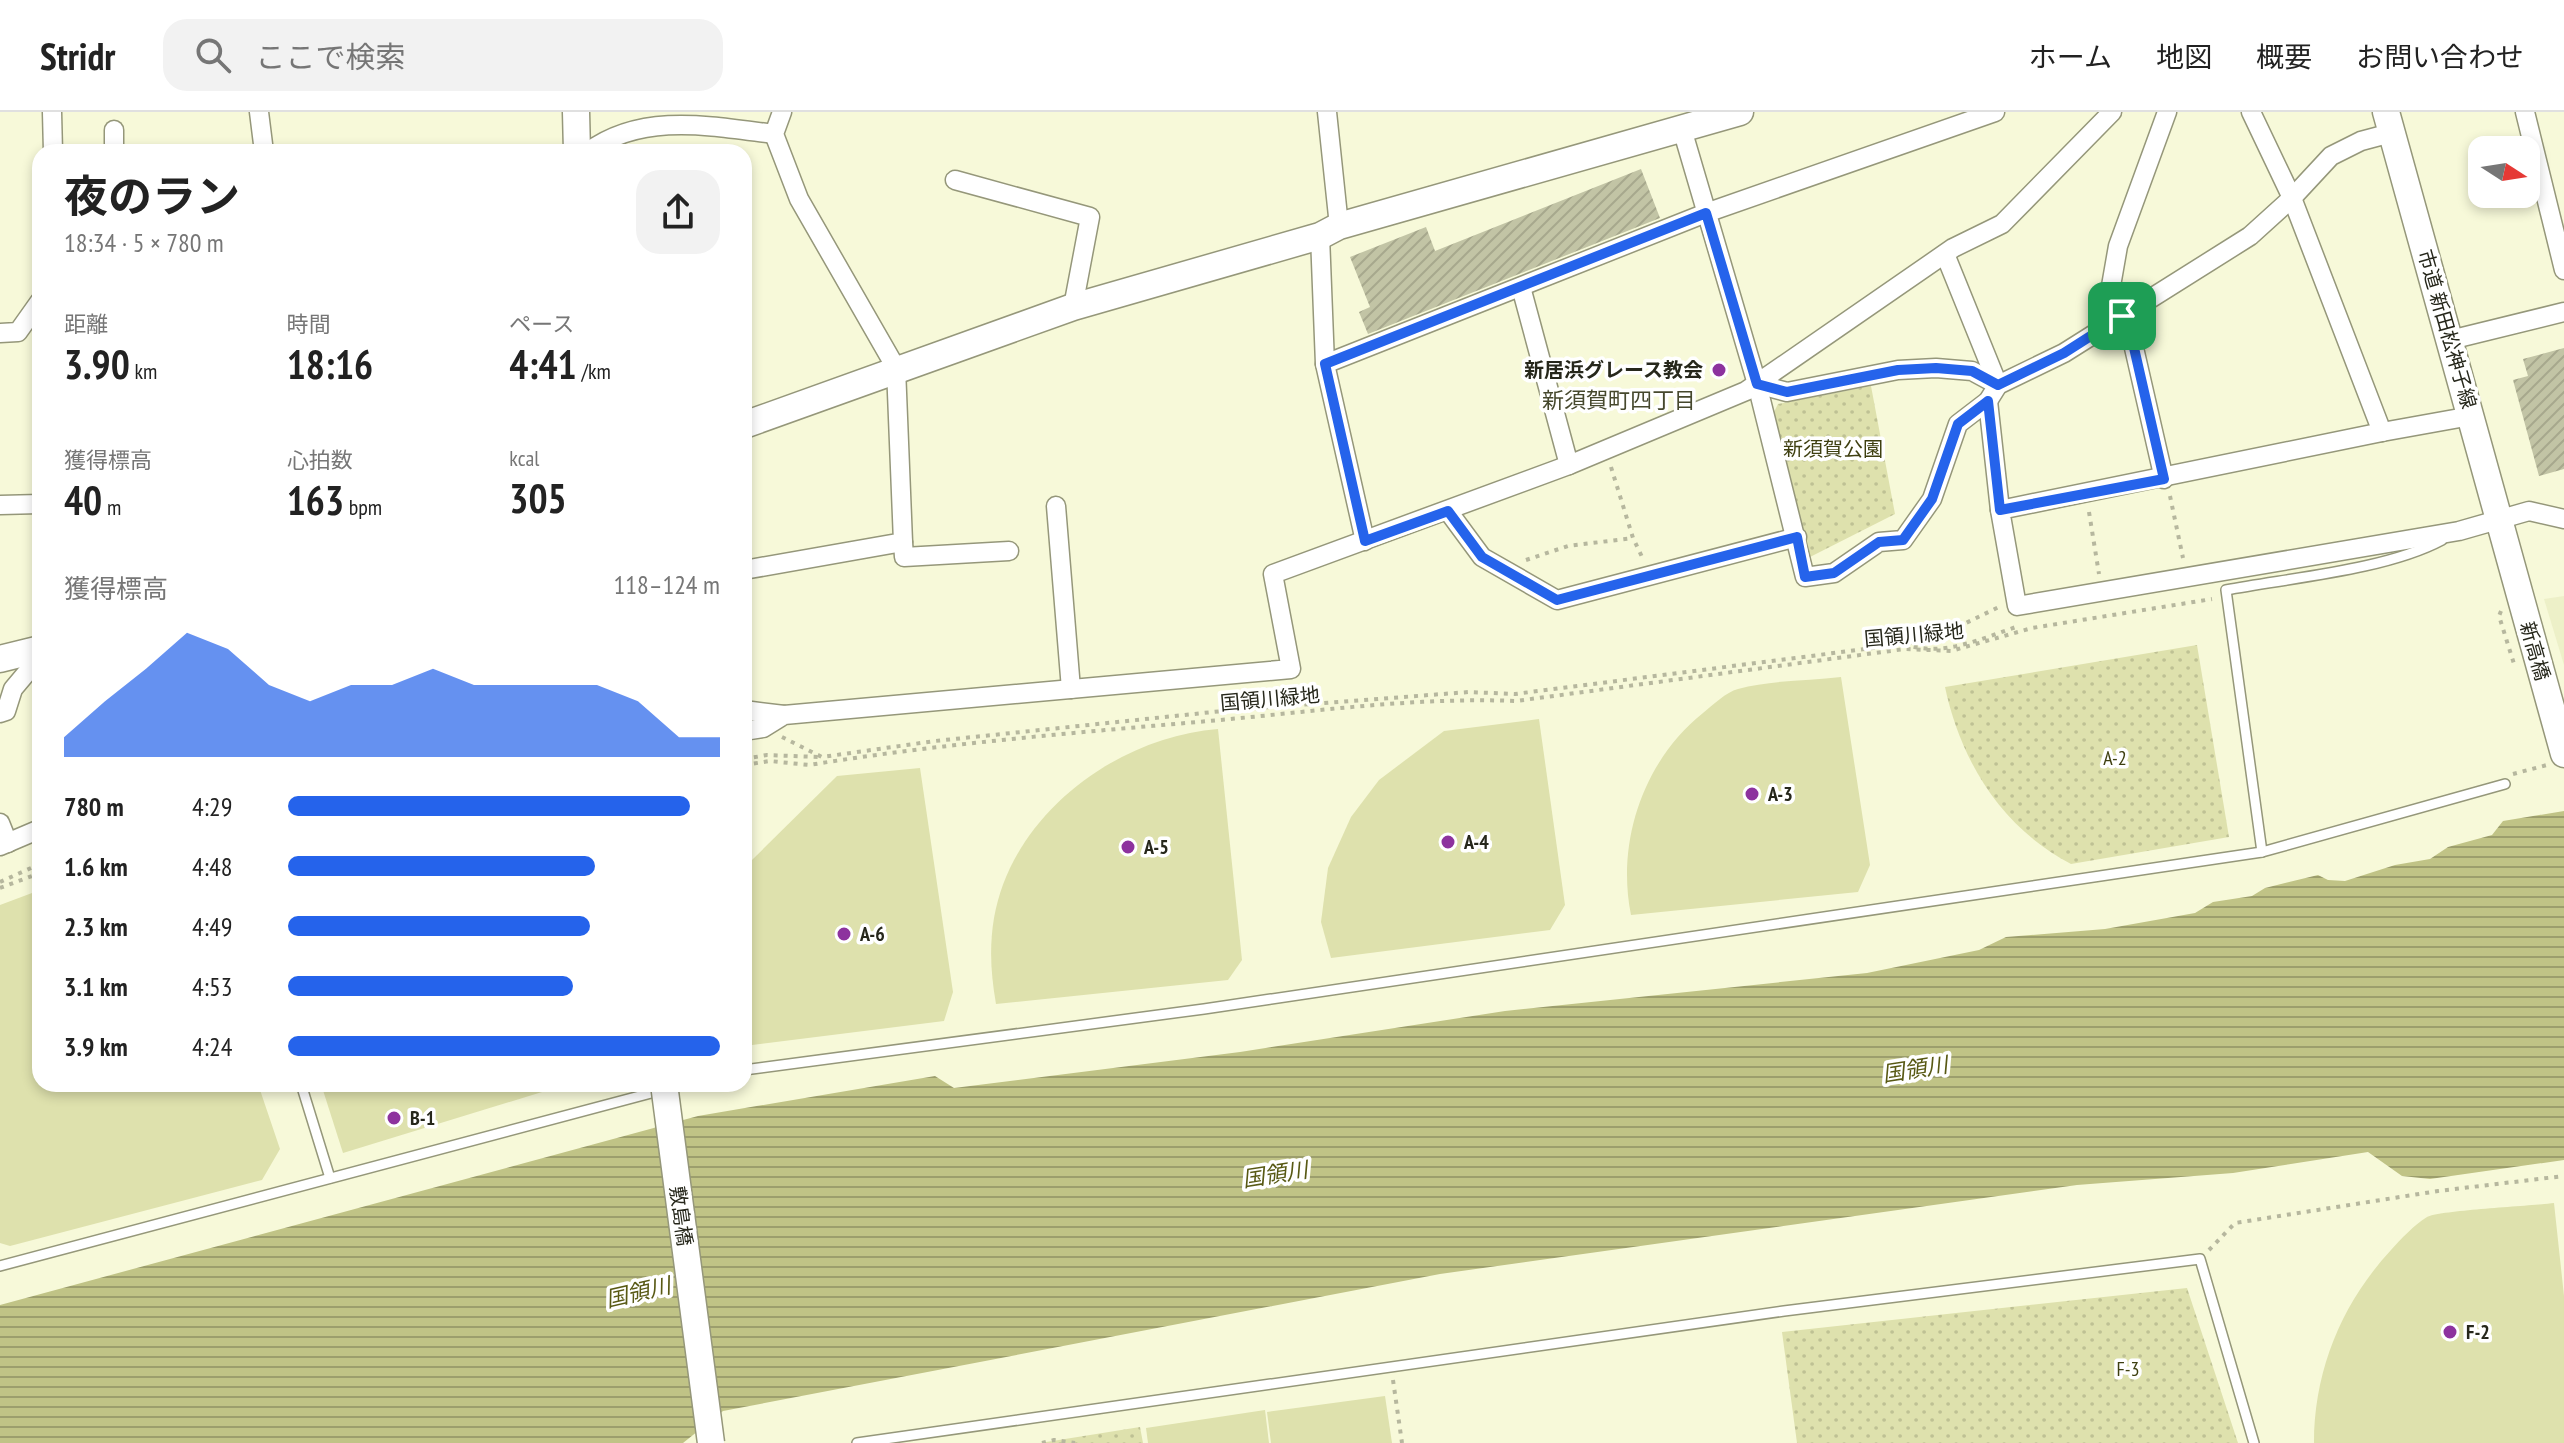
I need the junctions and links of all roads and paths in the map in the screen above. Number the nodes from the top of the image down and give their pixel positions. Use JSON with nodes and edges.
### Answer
{"nodes":[{"id":1,"x":52,"y":112,"type":"edge"},
{"id":2,"x":259,"y":112,"type":"edge"},
{"id":3,"x":576,"y":112,"type":"edge"},
{"id":4,"x":782,"y":112,"type":"edge"},
{"id":5,"x":1327,"y":112,"type":"edge"},
{"id":6,"x":1740,"y":112,"type":"edge"},
{"id":7,"x":1995,"y":112,"type":"edge"},
{"id":8,"x":2112,"y":112,"type":"edge"},
{"id":9,"x":2167,"y":112,"type":"edge"},
{"id":10,"x":2251,"y":112,"type":"edge"},
{"id":11,"x":2525,"y":112,"type":"edge"},
{"id":12,"x":2389,"y":122,"type":"edge"},
{"id":13,"x":1682,"y":129,"type":"junction"},
{"id":14,"x":114,"y":130,"type":"dead end"},
{"id":15,"x":774,"y":134,"type":"junction"},
{"id":16,"x":53,"y":144,"type":"edge"},
{"id":17,"x":114,"y":144,"type":"edge"},
{"id":18,"x":263,"y":144,"type":"edge"},
{"id":19,"x":577,"y":144,"type":"edge"},
{"id":20,"x":602,"y":144,"type":"edge"},
{"id":21,"x":955,"y":180,"type":"dead end"},
{"id":22,"x":2292,"y":198,"type":"junction"},
{"id":23,"x":1706,"y":213,"type":"junction"},
{"id":24,"x":1329,"y":231,"type":"junction"},
{"id":25,"x":1945,"y":254,"type":"junction"},
{"id":26,"x":2564,"y":270,"type":"edge"},
{"id":27,"x":1521,"y":287,"type":"junction"},
{"id":28,"x":1073,"y":307,"type":"junction"},
{"id":29,"x":32,"y":312,"type":"edge"},
{"id":30,"x":2564,"y":312,"type":"edge"},
{"id":31,"x":2122,"y":316,"type":"junction"},
{"id":32,"x":0,"y":333,"type":"edge"},
{"id":33,"x":2450,"y":340,"type":"junction"},
{"id":34,"x":1325,"y":364,"type":"junction"},
{"id":35,"x":896,"y":368,"type":"junction"},
{"id":36,"x":1757,"y":384,"type":"junction"},
{"id":37,"x":1993,"y":393,"type":"junction"},
{"id":38,"x":2471,"y":416,"type":"junction"},
{"id":39,"x":752,"y":422,"type":"edge"},
{"id":40,"x":2382,"y":432,"type":"junction"},
{"id":41,"x":1605,"y":450,"type":"junction"},
{"id":42,"x":1569,"y":465,"type":"junction"},
{"id":43,"x":2165,"y":479,"type":"junction"},
{"id":44,"x":2086,"y":493,"type":"junction"},
{"id":45,"x":32,"y":504,"type":"edge"},
{"id":46,"x":0,"y":505,"type":"edge"},
{"id":47,"x":1056,"y":506,"type":"dead end"},
{"id":48,"x":2000,"y":510,"type":"junction"},
{"id":49,"x":1448,"y":511,"type":"junction"},
{"id":50,"x":2499,"y":519,"type":"junction"},
{"id":51,"x":2564,"y":519,"type":"edge"},
{"id":52,"x":2459,"y":531,"type":"junction"},
{"id":53,"x":1797,"y":537,"type":"junction"},
{"id":54,"x":1633,"y":538,"type":"junction"},
{"id":55,"x":1365,"y":541,"type":"junction"},
{"id":56,"x":903,"y":542,"type":"junction"},
{"id":57,"x":2506,"y":547,"type":"joint"},
{"id":58,"x":1009,"y":551,"type":"dead end"},
{"id":59,"x":752,"y":569,"type":"edge"},
{"id":60,"x":2186,"y":571,"type":"dead end"},
{"id":61,"x":1508,"y":572,"type":"junction"},
{"id":62,"x":1651,"y":576,"type":"junction"},
{"id":63,"x":2100,"y":585,"type":"dead end"},
{"id":64,"x":2227,"y":596,"type":"junction"},
{"id":65,"x":2017,"y":606,"type":"junction"},
{"id":66,"x":2502,"y":609,"type":"dead end"},
{"id":67,"x":27,"y":659,"type":"edge"},
{"id":68,"x":2521,"y":670,"type":"dead end"},
{"id":69,"x":1071,"y":689,"type":"junction"},
{"id":70,"x":752,"y":711,"type":"edge"},
{"id":71,"x":0,"y":713,"type":"edge"},
{"id":72,"x":784,"y":715,"type":"junction"},
{"id":73,"x":753,"y":729,"type":"edge"},
{"id":74,"x":2554,"y":753,"type":"edge"},
{"id":75,"x":822,"y":757,"type":"junction"},
{"id":76,"x":752,"y":760,"type":"edge"},
{"id":77,"x":752,"y":762,"type":"edge"},
{"id":78,"x":2504,"y":781,"type":"joint"},
{"id":79,"x":0,"y":823,"type":"edge"},
{"id":80,"x":32,"y":832,"type":"edge"},
{"id":81,"x":4,"y":844,"type":"edge"},
{"id":82,"x":2262,"y":852,"type":"junction"},
{"id":83,"x":32,"y":868,"type":"edge"},
{"id":84,"x":32,"y":875,"type":"edge"},
{"id":85,"x":0,"y":885,"type":"edge"},
{"id":86,"x":752,"y":1069,"type":"edge"},
{"id":87,"x":303,"y":1092,"type":"edge"},
{"id":88,"x":655,"y":1092,"type":"edge"},
{"id":89,"x":665,"y":1092,"type":"edge"},
{"id":90,"x":330,"y":1178,"type":"junction"},
{"id":91,"x":0,"y":1266,"type":"edge"},
{"id":92,"x":1391,"y":1366,"type":"junction"},
{"id":93,"x":711,"y":1443,"type":"edge"},
{"id":94,"x":857,"y":1443,"type":"edge"},
{"id":95,"x":1044,"y":1443,"type":"edge"},
{"id":96,"x":1075,"y":1443,"type":"edge"},
{"id":97,"x":1402,"y":1443,"type":"edge"},
{"id":98,"x":2254,"y":1443,"type":"edge"}],
"edges":[{"from":1,"to":16,"type":"street"},
{"from":2,"to":18,"type":"street"},
{"from":3,"to":19,"type":"street"},
{"from":4,"to":15,"type":"street"},
{"from":5,"to":24,"type":"street"},
{"from":6,"to":13,"type":"street"},
{"from":7,"to":23,"type":"street"},
{"from":8,"to":25,"type":"street"},
{"from":9,"to":31,"type":"street"},
{"from":10,"to":22,"type":"street"},
{"from":11,"to":26,"type":"street"},
{"from":12,"to":22,"type":"street"},
{"from":12,"to":33,"type":"street","name":"市道 新田松神子線"},
{"from":13,"to":23,"type":"street"},
{"from":13,"to":24,"type":"street"},
{"from":14,"to":17,"type":"street"},
{"from":15,"to":20,"type":"street"},
{"from":15,"to":35,"type":"street"},
{"from":21,"to":28,"type":"street"},
{"from":22,"to":31,"type":"street"},
{"from":22,"to":40,"type":"street"},
{"from":23,"to":27,"type":"street"},
{"from":23,"to":36,"type":"street"},
{"from":24,"to":28,"type":"street"},
{"from":24,"to":34,"type":"street"},
{"from":25,"to":36,"type":"street"},
{"from":25,"to":37,"type":"street"},
{"from":27,"to":34,"type":"street"},
{"from":27,"to":42,"type":"street"},
{"from":28,"to":35,"type":"street"},
{"from":29,"to":32,"type":"street"},
{"from":30,"to":33,"type":"street"},
{"from":31,"to":37,"type":"street"},
{"from":31,"to":43,"type":"street"},
{"from":33,"to":38,"type":"street","name":"市道 新田松神子線"},
{"from":34,"to":55,"type":"street"},
{"from":35,"to":39,"type":"street"},
{"from":35,"to":56,"type":"street"},
{"from":36,"to":37,"type":"street"},
{"from":36,"to":41,"type":"street"},
{"from":36,"to":53,"type":"street"},
{"from":37,"to":48,"type":"street"},
{"from":37,"to":53,"type":"street"},
{"from":38,"to":40,"type":"street"},
{"from":38,"to":50,"type":"street","name":"市道 新田松神子線"},
{"from":40,"to":43,"type":"street"},
{"from":41,"to":42,"type":"street"},
{"from":41,"to":54,"type":"path"},
{"from":42,"to":49,"type":"street"},
{"from":43,"to":44,"type":"street"},
{"from":43,"to":60,"type":"path"},
{"from":44,"to":48,"type":"street"},
{"from":44,"to":63,"type":"path"},
{"from":45,"to":46,"type":"street"},
{"from":47,"to":69,"type":"street"},
{"from":48,"to":65,"type":"street"},
{"from":49,"to":55,"type":"street"},
{"from":49,"to":61,"type":"street"},
{"from":50,"to":51,"type":"street"},
{"from":50,"to":52,"type":"street"},
{"from":50,"to":57,"type":"street","name":"市道 新田松神子線"},
{"from":52,"to":64,"type":"lane"},
{"from":52,"to":65,"type":"street"},
{"from":53,"to":62,"type":"street"},
{"from":54,"to":61,"type":"path"},
{"from":54,"to":62,"type":"path"},
{"from":55,"to":69,"type":"street"},
{"from":56,"to":58,"type":"street"},
{"from":56,"to":59,"type":"street"},
{"from":57,"to":74,"type":"street","name":"新高橋"},
{"from":61,"to":62,"type":"street"},
{"from":64,"to":77,"type":"path","name":"国領川緑地"},
{"from":64,"to":82,"type":"lane"},
{"from":65,"to":75,"type":"path"},
{"from":66,"to":68,"type":"path"},
{"from":67,"to":71,"type":"street"},
{"from":69,"to":72,"type":"street"},
{"from":70,"to":72,"type":"street"},
{"from":72,"to":73,"type":"street"},
{"from":73,"to":75,"type":"path"},
{"from":74,"to":78,"type":"path"},
{"from":75,"to":76,"type":"path"},
{"from":78,"to":82,"type":"lane"},
{"from":79,"to":81,"type":"street"},
{"from":80,"to":81,"type":"street"},
{"from":82,"to":86,"type":"lane"},
{"from":83,"to":85,"type":"path"},
{"from":84,"to":85,"type":"path"},
{"from":87,"to":90,"type":"lane"},
{"from":88,"to":90,"type":"lane"},
{"from":89,"to":93,"type":"street","name":"敷島橋","bridge":true},
{"from":90,"to":91,"type":"lane"},
{"from":92,"to":94,"type":"lane"},
{"from":92,"to":97,"type":"path"},
{"from":92,"to":98,"type":"lane"},
{"from":95,"to":96,"type":"path"}]}
